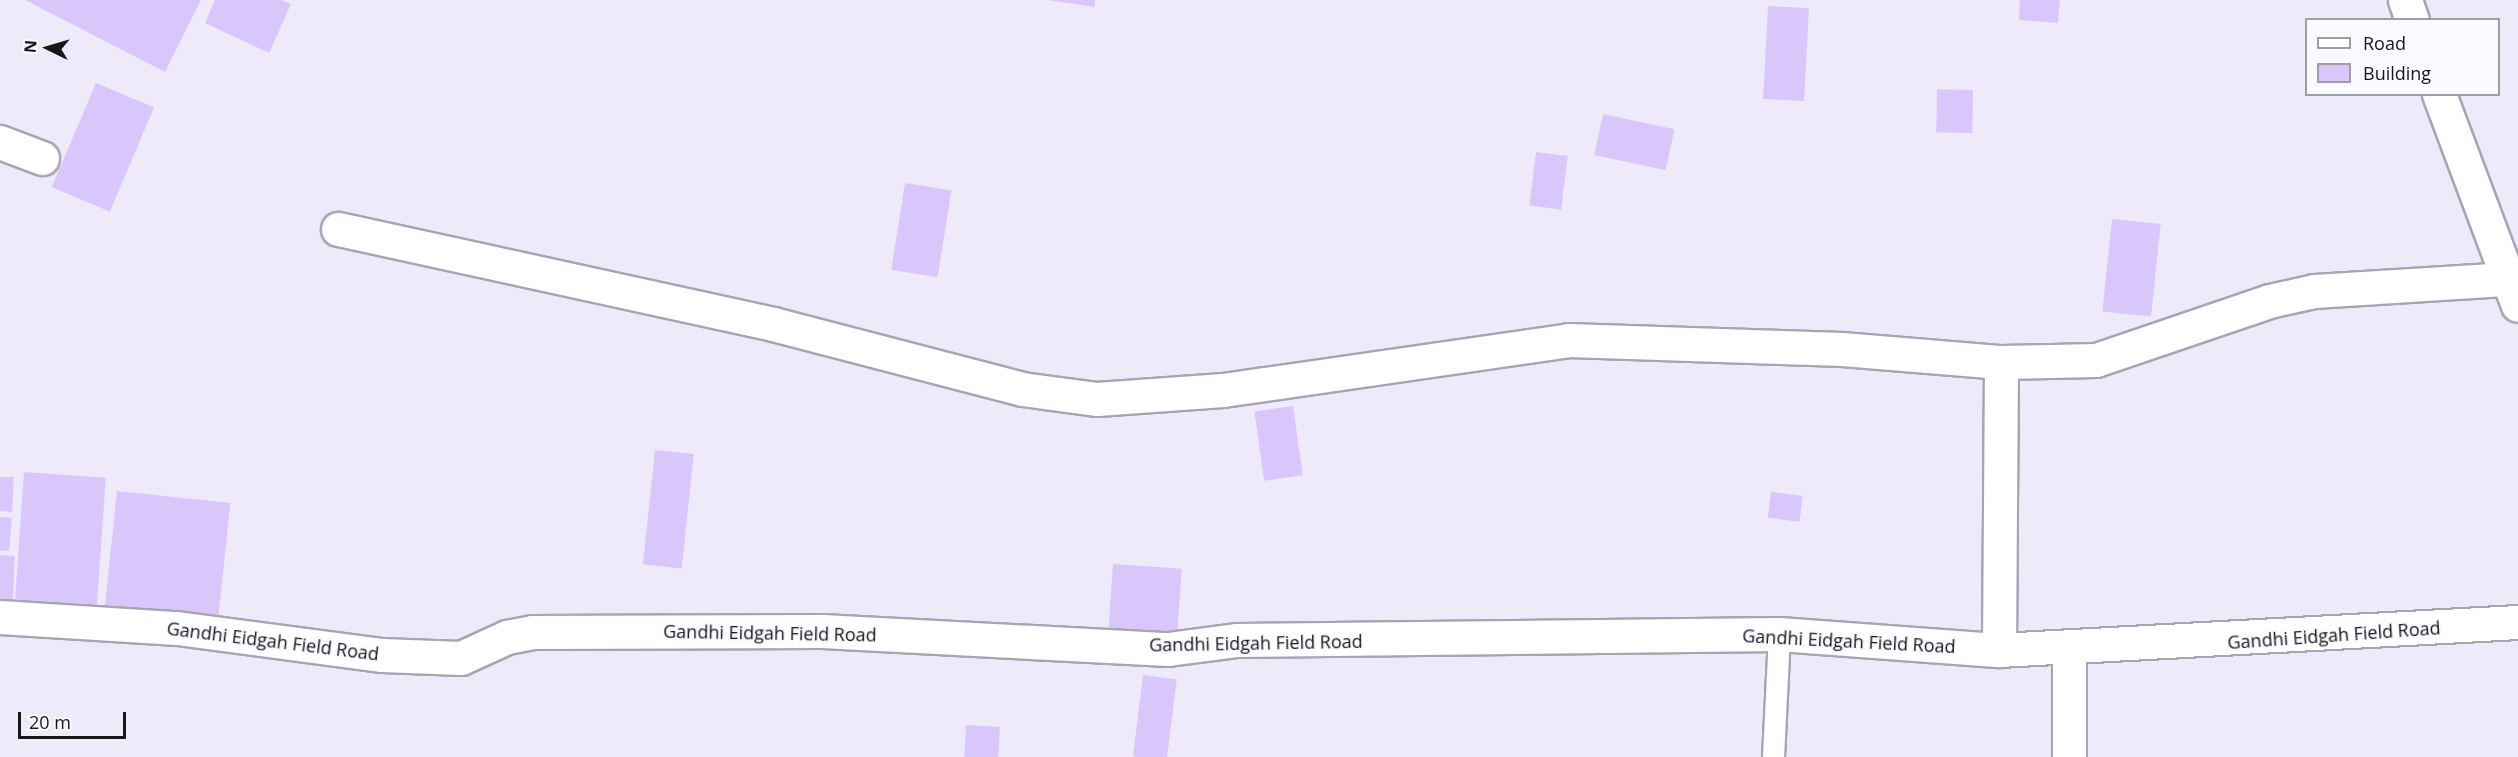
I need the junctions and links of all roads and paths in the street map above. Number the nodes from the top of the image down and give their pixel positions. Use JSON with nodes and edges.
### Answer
{"nodes":[{"id":1,"x":2405,"y":0,"type":"edge"},
{"id":2,"x":2411,"y":18,"type":"edge"},
{"id":3,"x":2440,"y":96,"type":"edge"},
{"id":4,"x":0,"y":142,"type":"edge"},
{"id":5,"x":42,"y":158,"type":"dead end"},
{"id":6,"x":338,"y":229,"type":"dead end"},
{"id":7,"x":2513,"y":292,"type":"edge"},
{"id":8,"x":2001,"y":362,"type":"junction"},
{"id":9,"x":0,"y":617,"type":"edge"},
{"id":10,"x":2518,"y":622,"type":"edge"},
{"id":11,"x":1779,"y":634,"type":"junction"},
{"id":12,"x":1999,"y":650,"type":"junction"},
{"id":13,"x":2069,"y":650,"type":"junction"},
{"id":14,"x":1773,"y":757,"type":"edge"},
{"id":15,"x":2069,"y":757,"type":"edge"}],
"edges":[{"from":1,"to":2,"type":"street"},
{"from":3,"to":7,"type":"street"},
{"from":4,"to":5,"type":"street"},
{"from":6,"to":8,"type":"street"},
{"from":7,"to":8,"type":"street"},
{"from":8,"to":12,"type":"street"},
{"from":9,"to":11,"type":"street","name":"Gandhi Eidgah Field Road"},
{"from":10,"to":13,"type":"street","name":"Gandhi Eidgah Field Road"},
{"from":11,"to":12,"type":"street","name":"Gandhi Eidgah Field Road"},
{"from":11,"to":14,"type":"lane"},
{"from":12,"to":13,"type":"street","name":"Gandhi Eidgah Field Road"},
{"from":13,"to":15,"type":"street"}]}
